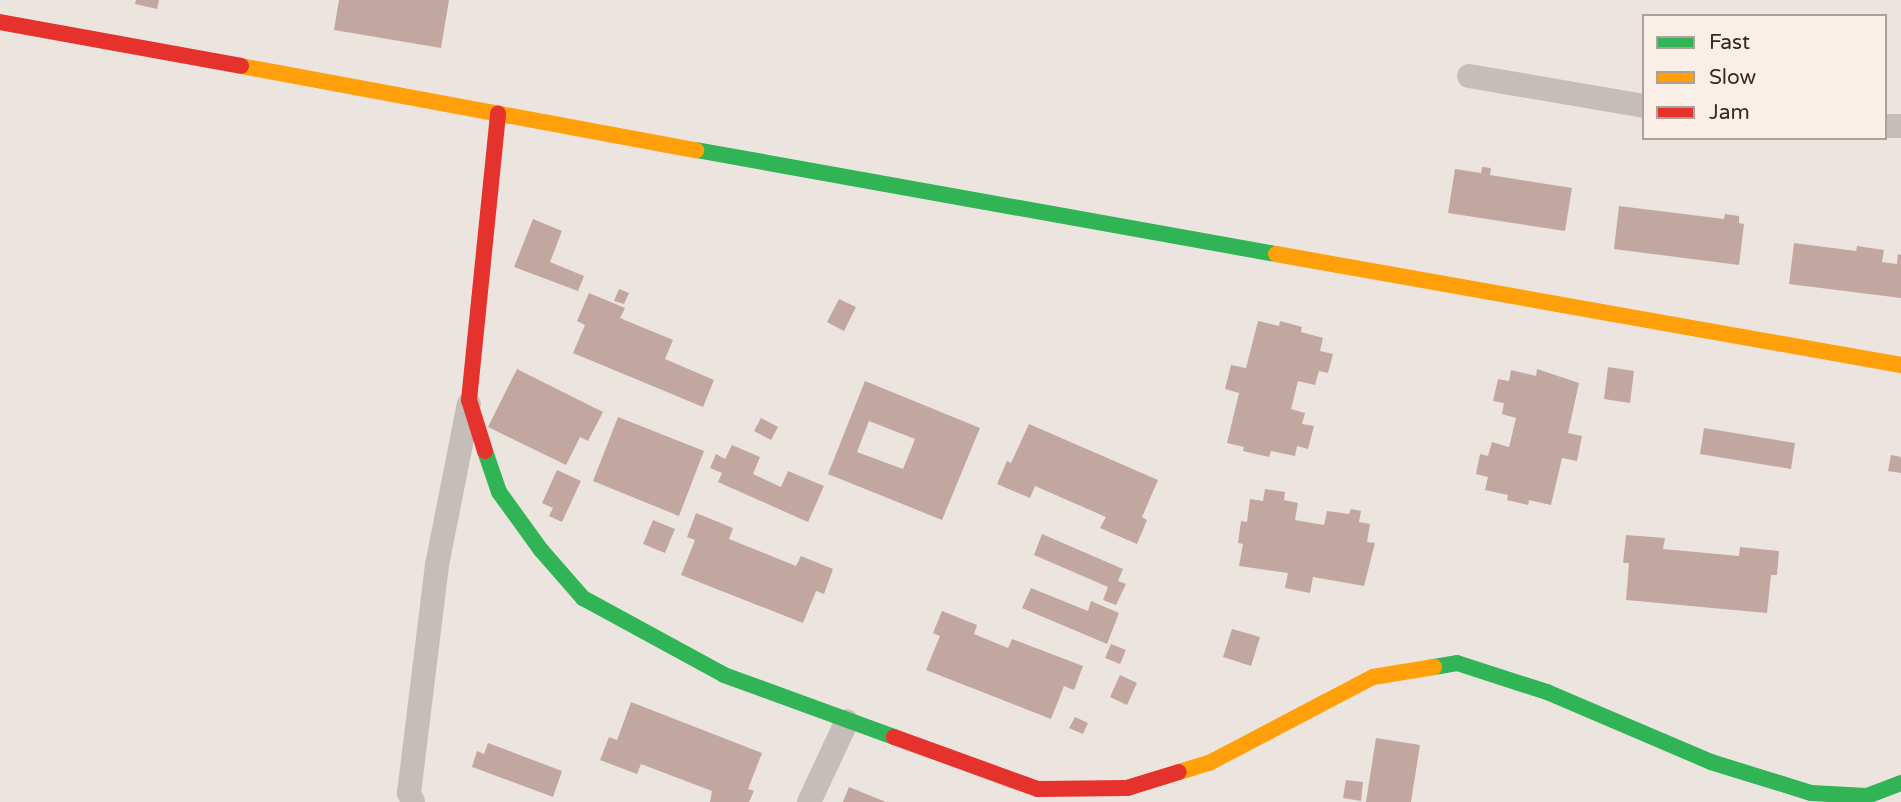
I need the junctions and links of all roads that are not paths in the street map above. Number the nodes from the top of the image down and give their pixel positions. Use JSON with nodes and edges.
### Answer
{"nodes":[{"id":1,"x":0,"y":22,"type":"edge"},
{"id":2,"x":1469,"y":76,"type":"dead end"},
{"id":3,"x":1642,"y":106,"type":"edge"},
{"id":4,"x":498,"y":113,"type":"junction"},
{"id":5,"x":1901,"y":365,"type":"edge"},
{"id":6,"x":469,"y":400,"type":"junction"},
{"id":7,"x":847,"y":721,"type":"junction"},
{"id":8,"x":1901,"y":783,"type":"edge"},
{"id":9,"x":413,"y":802,"type":"edge"},
{"id":10,"x":809,"y":802,"type":"edge"}],
"edges":[{"from":1,"to":4,"type":"street"},
{"from":2,"to":3,"type":"street"},
{"from":4,"to":5,"type":"street"},
{"from":4,"to":6,"type":"street"},
{"from":6,"to":7,"type":"street"},
{"from":6,"to":9,"type":"street"},
{"from":7,"to":8,"type":"street"},
{"from":7,"to":10,"type":"street"}]}
